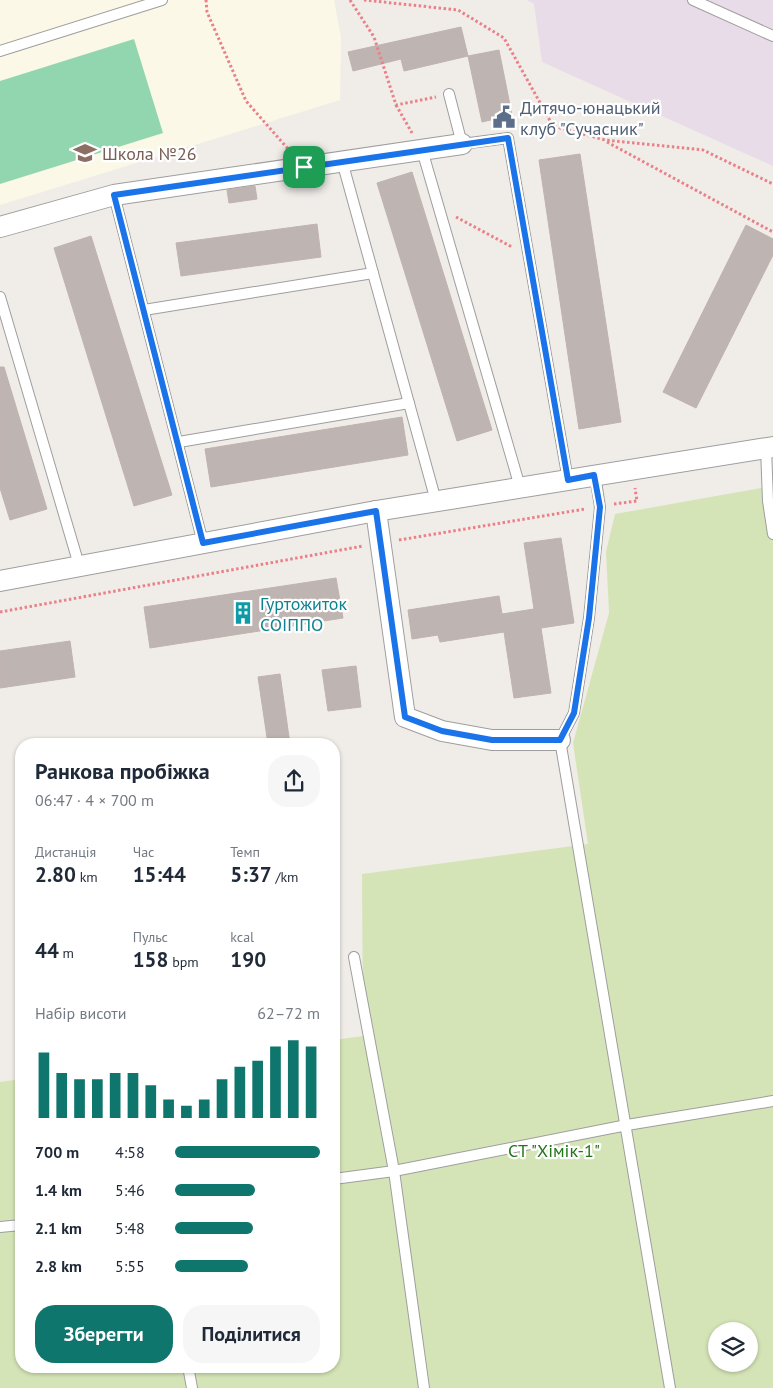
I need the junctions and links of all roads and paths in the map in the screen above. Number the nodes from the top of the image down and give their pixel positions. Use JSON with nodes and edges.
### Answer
{"nodes":[{"id":1,"x":162,"y":0,"type":"edge"},
{"id":2,"x":206,"y":0,"type":"edge"},
{"id":3,"x":350,"y":0,"type":"edge"},
{"id":4,"x":364,"y":0,"type":"edge"},
{"id":5,"x":693,"y":0,"type":"edge"},
{"id":6,"x":773,"y":36,"type":"edge"},
{"id":7,"x":0,"y":50,"type":"edge"},
{"id":8,"x":449,"y":94,"type":"joint"},
{"id":9,"x":396,"y":105,"type":"junction"},
{"id":10,"x":553,"y":126,"type":"junction"},
{"id":11,"x":508,"y":138,"type":"junction"},
{"id":12,"x":605,"y":140,"type":"junction"},
{"id":13,"x":462,"y":144,"type":"junction"},
{"id":14,"x":422,"y":150,"type":"junction"},
{"id":15,"x":342,"y":161,"type":"junction"},
{"id":16,"x":304,"y":167,"type":"junction"},
{"id":17,"x":773,"y":184,"type":"edge"},
{"id":18,"x":114,"y":195,"type":"junction"},
{"id":19,"x":439,"y":208,"type":"junction"},
{"id":20,"x":0,"y":228,"type":"edge"},
{"id":21,"x":773,"y":232,"type":"edge"},
{"id":22,"x":528,"y":256,"type":"junction"},
{"id":23,"x":373,"y":273,"type":"junction"},
{"id":24,"x":0,"y":297,"type":"edge"},
{"id":25,"x":144,"y":310,"type":"junction"},
{"id":26,"x":409,"y":403,"type":"junction"},
{"id":27,"x":179,"y":442,"type":"junction"},
{"id":28,"x":769,"y":447,"type":"edge"},
{"id":29,"x":632,"y":469,"type":"junction"},
{"id":30,"x":594,"y":475,"type":"junction"},
{"id":31,"x":568,"y":480,"type":"junction"},
{"id":32,"x":520,"y":487,"type":"junction"},
{"id":33,"x":436,"y":501,"type":"junction"},
{"id":34,"x":600,"y":507,"type":"junction"},
{"id":35,"x":376,"y":511,"type":"junction"},
{"id":36,"x":773,"y":534,"type":"edge"},
{"id":37,"x":203,"y":543,"type":"junction"},
{"id":38,"x":380,"y":543,"type":"junction"},
{"id":39,"x":79,"y":565,"type":"junction"},
{"id":40,"x":0,"y":581,"type":"edge"},
{"id":41,"x":0,"y":612,"type":"edge"},
{"id":42,"x":560,"y":740,"type":"junction"},
{"id":43,"x":354,"y":957,"type":"dead end"},
{"id":44,"x":773,"y":1101,"type":"edge"},
{"id":45,"x":627,"y":1125,"type":"junction"},
{"id":46,"x":394,"y":1170,"type":"junction"},
{"id":47,"x":340,"y":1178,"type":"edge"},
{"id":48,"x":15,"y":1226,"type":"edge"},
{"id":49,"x":0,"y":1227,"type":"edge"},
{"id":50,"x":189,"y":1373,"type":"edge"},
{"id":51,"x":192,"y":1388,"type":"edge"},
{"id":52,"x":424,"y":1388,"type":"edge"},
{"id":53,"x":670,"y":1388,"type":"edge"}],
"edges":[{"from":1,"to":7,"type":"lane"},
{"from":2,"to":16,"type":"path"},
{"from":3,"to":9,"type":"path"},
{"from":4,"to":10,"type":"path"},
{"from":5,"to":6,"type":"lane"},
{"from":8,"to":9,"type":"path"},
{"from":8,"to":13,"type":"lane"},
{"from":9,"to":14,"type":"path"},
{"from":10,"to":11,"type":"path"},
{"from":10,"to":12,"type":"path"},
{"from":11,"to":13,"type":"lane"},
{"from":11,"to":22,"type":"lane"},
{"from":12,"to":17,"type":"path"},
{"from":12,"to":21,"type":"path"},
{"from":13,"to":14,"type":"street"},
{"from":14,"to":15,"type":"street"},
{"from":14,"to":19,"type":"lane"},
{"from":15,"to":16,"type":"street"},
{"from":15,"to":23,"type":"lane"},
{"from":16,"to":18,"type":"street"},
{"from":18,"to":20,"type":"street"},
{"from":18,"to":25,"type":"lane"},
{"from":19,"to":22,"type":"path"},
{"from":19,"to":32,"type":"lane"},
{"from":22,"to":31,"type":"lane"},
{"from":23,"to":25,"type":"lane"},
{"from":23,"to":26,"type":"lane"},
{"from":24,"to":39,"type":"lane"},
{"from":25,"to":27,"type":"lane"},
{"from":26,"to":27,"type":"lane"},
{"from":26,"to":33,"type":"lane"},
{"from":27,"to":37,"type":"lane"},
{"from":28,"to":29,"type":"street"},
{"from":28,"to":36,"type":"lane"},
{"from":29,"to":30,"type":"street"},
{"from":29,"to":34,"type":"path"},
{"from":30,"to":31,"type":"street"},
{"from":30,"to":34,"type":"lane"},
{"from":31,"to":32,"type":"street"},
{"from":32,"to":33,"type":"street"},
{"from":33,"to":35,"type":"street"},
{"from":34,"to":38,"type":"path"},
{"from":34,"to":42,"type":"lane"},
{"from":35,"to":37,"type":"street"},
{"from":35,"to":38,"type":"street"},
{"from":37,"to":39,"type":"street"},
{"from":38,"to":41,"type":"path"},
{"from":38,"to":42,"type":"street"},
{"from":39,"to":40,"type":"street"},
{"from":42,"to":45,"type":"lane"},
{"from":43,"to":46,"type":"lane"},
{"from":44,"to":45,"type":"lane"},
{"from":45,"to":46,"type":"lane"},
{"from":45,"to":53,"type":"lane"},
{"from":46,"to":47,"type":"lane"},
{"from":46,"to":52,"type":"lane"},
{"from":48,"to":49,"type":"lane"},
{"from":50,"to":51,"type":"lane"}]}
